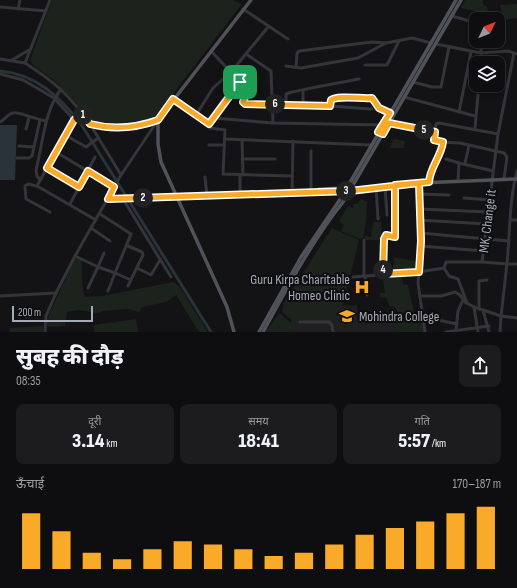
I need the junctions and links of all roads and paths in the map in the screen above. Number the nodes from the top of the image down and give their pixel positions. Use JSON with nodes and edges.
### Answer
{"nodes":[{"id":1,"x":20,"y":0,"type":"edge"},
{"id":2,"x":50,"y":0,"type":"edge"},
{"id":3,"x":245,"y":0,"type":"edge"},
{"id":4,"x":456,"y":0,"type":"edge"},
{"id":5,"x":461,"y":0,"type":"edge"},
{"id":6,"x":250,"y":1,"type":"edge"},
{"id":7,"x":0,"y":8,"type":"edge"},
{"id":8,"x":18,"y":8,"type":"junction"},
{"id":9,"x":243,"y":9,"type":"junction"},
{"id":10,"x":46,"y":12,"type":"junction"},
{"id":11,"x":452,"y":16,"type":"junction"},
{"id":12,"x":469,"y":21,"type":"edge"},
{"id":13,"x":268,"y":27,"type":"junction"},
{"id":14,"x":288,"y":39,"type":"dead end"},
{"id":15,"x":399,"y":41,"type":"junction"},
{"id":16,"x":386,"y":43,"type":"junction"},
{"id":17,"x":434,"y":44,"type":"junction"},
{"id":18,"x":449,"y":47,"type":"junction"},
{"id":19,"x":481,"y":48,"type":"edge"},
{"id":20,"x":30,"y":50,"type":"junction"},
{"id":21,"x":211,"y":51,"type":"junction"},
{"id":22,"x":470,"y":52,"type":"junction"},
{"id":23,"x":516,"y":53,"type":"edge"},
{"id":24,"x":246,"y":54,"type":"junction"},
{"id":25,"x":481,"y":54,"type":"junction"},
{"id":26,"x":0,"y":60,"type":"edge"},
{"id":27,"x":10,"y":61,"type":"junction"},
{"id":28,"x":25,"y":63,"type":"junction"},
{"id":29,"x":365,"y":65,"type":"dead end"},
{"id":30,"x":286,"y":66,"type":"dead end"},
{"id":31,"x":296,"y":68,"type":"junction"},
{"id":32,"x":231,"y":72,"type":"junction"},
{"id":33,"x":0,"y":74,"type":"edge"},
{"id":34,"x":359,"y":79,"type":"dead end"},
{"id":35,"x":240,"y":82,"type":"junction"},
{"id":36,"x":413,"y":82,"type":"junction"},
{"id":37,"x":303,"y":90,"type":"junction"},
{"id":38,"x":60,"y":91,"type":"junction"},
{"id":39,"x":478,"y":95,"type":"dead end"},
{"id":40,"x":55,"y":97,"type":"junction"},
{"id":41,"x":404,"y":97,"type":"junction"},
{"id":42,"x":173,"y":99,"type":"junction"},
{"id":43,"x":273,"y":104,"type":"junction"},
{"id":44,"x":286,"y":104,"type":"junction"},
{"id":45,"x":303,"y":104,"type":"junction"},
{"id":46,"x":330,"y":106,"type":"junction"},
{"id":47,"x":370,"y":109,"type":"tunnel mouth"},
{"id":48,"x":459,"y":112,"type":"junction"},
{"id":49,"x":82,"y":113,"type":"junction"},
{"id":50,"x":390,"y":113,"type":"junction"},
{"id":51,"x":196,"y":115,"type":"junction"},
{"id":52,"x":475,"y":116,"type":"junction"},
{"id":53,"x":29,"y":118,"type":"junction"},
{"id":54,"x":214,"y":118,"type":"junction"},
{"id":55,"x":40,"y":120,"type":"junction"},
{"id":56,"x":74,"y":120,"type":"junction"},
{"id":57,"x":158,"y":120,"type":"junction"},
{"id":58,"x":46,"y":121,"type":"junction"},
{"id":59,"x":0,"y":122,"type":"edge"},
{"id":60,"x":273,"y":123,"type":"junction"},
{"id":61,"x":389,"y":123,"type":"junction"},
{"id":62,"x":90,"y":124,"type":"junction"},
{"id":63,"x":209,"y":124,"type":"junction"},
{"id":64,"x":383,"y":125,"type":"junction"},
{"id":65,"x":475,"y":128,"type":"junction"},
{"id":66,"x":26,"y":129,"type":"dead end"},
{"id":67,"x":378,"y":132,"type":"junction"},
{"id":68,"x":435,"y":132,"type":"junction"},
{"id":69,"x":383,"y":134,"type":"junction"},
{"id":70,"x":498,"y":134,"type":"junction"},
{"id":71,"x":65,"y":135,"type":"junction"},
{"id":72,"x":98,"y":138,"type":"junction"},
{"id":73,"x":225,"y":139,"type":"junction"},
{"id":74,"x":242,"y":140,"type":"junction"},
{"id":75,"x":293,"y":141,"type":"junction"},
{"id":76,"x":443,"y":142,"type":"junction"},
{"id":77,"x":371,"y":144,"type":"junction"},
{"id":78,"x":209,"y":145,"type":"dead end"},
{"id":79,"x":224,"y":145,"type":"junction"},
{"id":80,"x":19,"y":146,"type":"dead end"},
{"id":81,"x":469,"y":146,"type":"junction"},
{"id":82,"x":33,"y":147,"type":"junction"},
{"id":83,"x":496,"y":150,"type":"junction"},
{"id":84,"x":311,"y":151,"type":"dead end"},
{"id":85,"x":56,"y":152,"type":"junction"},
{"id":86,"x":95,"y":157,"type":"dead end"},
{"id":87,"x":17,"y":158,"type":"dead end"},
{"id":88,"x":242,"y":159,"type":"junction"},
{"id":89,"x":275,"y":159,"type":"dead end"},
{"id":90,"x":446,"y":160,"type":"dead end"},
{"id":91,"x":459,"y":163,"type":"junction"},
{"id":92,"x":465,"y":163,"type":"junction"},
{"id":93,"x":47,"y":168,"type":"junction"},
{"id":94,"x":493,"y":170,"type":"junction"},
{"id":95,"x":88,"y":171,"type":"junction"},
{"id":96,"x":517,"y":171,"type":"edge"},
{"id":97,"x":121,"y":175,"type":"junction"},
{"id":98,"x":241,"y":175,"type":"junction"},
{"id":99,"x":292,"y":176,"type":"junction"},
{"id":100,"x":205,"y":177,"type":"dead end"},
{"id":101,"x":504,"y":179,"type":"junction"},
{"id":102,"x":516,"y":179,"type":"edge"},
{"id":103,"x":40,"y":180,"type":"junction"},
{"id":104,"x":492,"y":180,"type":"junction"},
{"id":105,"x":458,"y":181,"type":"junction"},
{"id":106,"x":429,"y":182,"type":"junction"},
{"id":107,"x":419,"y":183,"type":"junction"},
{"id":108,"x":395,"y":185,"type":"junction"},
{"id":109,"x":37,"y":186,"type":"junction"},
{"id":110,"x":376,"y":186,"type":"junction"},
{"id":111,"x":385,"y":186,"type":"junction"},
{"id":112,"x":79,"y":187,"type":"junction"},
{"id":113,"x":114,"y":187,"type":"junction"},
{"id":114,"x":349,"y":189,"type":"junction"},
{"id":115,"x":311,"y":190,"type":"junction"},
{"id":116,"x":292,"y":192,"type":"junction"},
{"id":117,"x":240,"y":193,"type":"junction"},
{"id":118,"x":517,"y":193,"type":"edge"},
{"id":119,"x":419,"y":194,"type":"junction"},
{"id":120,"x":512,"y":194,"type":"junction"},
{"id":121,"x":207,"y":195,"type":"junction"},
{"id":122,"x":449,"y":195,"type":"dead end"},
{"id":123,"x":176,"y":196,"type":"junction"},
{"id":124,"x":464,"y":198,"type":"dead end"},
{"id":125,"x":108,"y":199,"type":"junction"},
{"id":126,"x":123,"y":199,"type":"junction"},
{"id":127,"x":490,"y":200,"type":"junction"},
{"id":128,"x":70,"y":204,"type":"junction"},
{"id":129,"x":419,"y":209,"type":"junction"},
{"id":130,"x":50,"y":212,"type":"dead end"},
{"id":131,"x":488,"y":212,"type":"junction"},
{"id":132,"x":100,"y":214,"type":"junction"},
{"id":133,"x":387,"y":215,"type":"dead end"},
{"id":134,"x":378,"y":219,"type":"dead end"},
{"id":135,"x":96,"y":220,"type":"junction"},
{"id":136,"x":419,"y":220,"type":"junction"},
{"id":137,"x":511,"y":220,"type":"junction"},
{"id":138,"x":517,"y":220,"type":"edge"},
{"id":139,"x":486,"y":224,"type":"junction"},
{"id":140,"x":91,"y":228,"type":"junction"},
{"id":141,"x":420,"y":233,"type":"junction"},
{"id":142,"x":485,"y":238,"type":"junction"},
{"id":143,"x":364,"y":240,"type":"dead end"},
{"id":144,"x":509,"y":240,"type":"junction"},
{"id":145,"x":110,"y":241,"type":"dead end"},
{"id":146,"x":128,"y":246,"type":"junction"},
{"id":147,"x":420,"y":246,"type":"junction"},
{"id":148,"x":308,"y":250,"type":"junction"},
{"id":149,"x":484,"y":250,"type":"junction"},
{"id":150,"x":104,"y":253,"type":"dead end"},
{"id":151,"x":75,"y":256,"type":"junction"},
{"id":152,"x":160,"y":260,"type":"junction"},
{"id":153,"x":482,"y":262,"type":"junction"},
{"id":154,"x":507,"y":264,"type":"junction"},
{"id":155,"x":517,"y":264,"type":"edge"},
{"id":156,"x":98,"y":267,"type":"junction"},
{"id":157,"x":137,"y":268,"type":"junction"},
{"id":158,"x":444,"y":268,"type":"junction"},
{"id":159,"x":419,"y":272,"type":"junction"},
{"id":160,"x":115,"y":273,"type":"junction"},
{"id":161,"x":383,"y":274,"type":"junction"},
{"id":162,"x":365,"y":276,"type":"junction"},
{"id":163,"x":171,"y":277,"type":"dead end"},
{"id":164,"x":353,"y":277,"type":"dead end"},
{"id":165,"x":131,"y":280,"type":"junction"},
{"id":166,"x":487,"y":280,"type":"dead end"},
{"id":167,"x":128,"y":286,"type":"dead end"},
{"id":168,"x":88,"y":288,"type":"dead end"},
{"id":169,"x":108,"y":291,"type":"dead end"},
{"id":170,"x":56,"y":293,"type":"junction"},
{"id":171,"x":367,"y":295,"type":"dead end"},
{"id":172,"x":0,"y":296,"type":"edge"},
{"id":173,"x":420,"y":296,"type":"junction"},
{"id":174,"x":462,"y":300,"type":"junction"},
{"id":175,"x":467,"y":303,"type":"junction"},
{"id":176,"x":474,"y":307,"type":"junction"},
{"id":177,"x":478,"y":309,"type":"junction"},
{"id":178,"x":483,"y":310,"type":"junction"},
{"id":179,"x":501,"y":316,"type":"junction"},
{"id":180,"x":517,"y":318,"type":"edge"},
{"id":181,"x":433,"y":319,"type":"dead end"},
{"id":182,"x":300,"y":322,"type":"dead end"},
{"id":183,"x":457,"y":324,"type":"junction"},
{"id":184,"x":489,"y":326,"type":"junction"},
{"id":185,"x":477,"y":327,"type":"junction"},
{"id":186,"x":456,"y":330,"type":"junction"},
{"id":187,"x":45,"y":332,"type":"edge"},
{"id":188,"x":234,"y":332,"type":"edge"},
{"id":189,"x":259,"y":332,"type":"edge"},
{"id":190,"x":263,"y":332,"type":"edge"},
{"id":191,"x":333,"y":332,"type":"edge"},
{"id":192,"x":425,"y":332,"type":"edge"},
{"id":193,"x":446,"y":332,"type":"edge"},
{"id":194,"x":478,"y":332,"type":"edge"},
{"id":195,"x":489,"y":332,"type":"edge"},
{"id":196,"x":500,"y":332,"type":"edge"}],
"edges":[{"from":1,"to":8,"type":"street"},
{"from":2,"to":10,"type":"street"},
{"from":3,"to":6,"type":"street"},
{"from":4,"to":17,"type":"main road"},
{"from":5,"to":11,"type":"main road"},
{"from":6,"to":9,"type":"main road"},
{"from":7,"to":8,"type":"street"},
{"from":8,"to":10,"type":"street"},
{"from":9,"to":13,"type":"street"},
{"from":9,"to":21,"type":"main road"},
{"from":10,"to":20,"type":"street"},
{"from":11,"to":12,"type":"street"},
{"from":11,"to":17,"type":"main road"},
{"from":13,"to":14,"type":"street"},
{"from":13,"to":24,"type":"street"},
{"from":15,"to":16,"type":"street"},
{"from":15,"to":17,"type":"street"},
{"from":15,"to":29,"type":"street"},
{"from":16,"to":31,"type":"street"},
{"from":16,"to":31,"type":"street"},
{"from":17,"to":18,"type":"street"},
{"from":17,"to":36,"type":"main road"},
{"from":17,"to":50,"type":"main road"},
{"from":18,"to":22,"type":"street"},
{"from":18,"to":36,"type":"street"},
{"from":19,"to":25,"type":"street"},
{"from":20,"to":27,"type":"street"},
{"from":20,"to":28,"type":"street"},
{"from":21,"to":32,"type":"street"},
{"from":21,"to":42,"type":"main road"},
{"from":22,"to":25,"type":"street"},
{"from":22,"to":48,"type":"street"},
{"from":23,"to":25,"type":"street"},
{"from":23,"to":70,"type":"street","name":"MK, Change it"},
{"from":24,"to":32,"type":"street"},
{"from":24,"to":43,"type":"street"},
{"from":26,"to":27,"type":"street"},
{"from":27,"to":28,"type":"street"},
{"from":28,"to":38,"type":"street"},
{"from":30,"to":31,"type":"street"},
{"from":32,"to":35,"type":"street"},
{"from":32,"to":51,"type":"street"},
{"from":33,"to":40,"type":"street"},
{"from":34,"to":37,"type":"street"},
{"from":35,"to":43,"type":"street"},
{"from":35,"to":54,"type":"street"},
{"from":36,"to":41,"type":"main road"},
{"from":37,"to":44,"type":"street"},
{"from":37,"to":45,"type":"street"},
{"from":38,"to":40,"type":"street"},
{"from":38,"to":49,"type":"street"},
{"from":39,"to":52,"type":"street"},
{"from":40,"to":56,"type":"street"},
{"from":40,"to":58,"type":"street"},
{"from":41,"to":48,"type":"street"},
{"from":41,"to":61,"type":"main road"},
{"from":42,"to":51,"type":"street"},
{"from":42,"to":57,"type":"main road"},
{"from":43,"to":44,"type":"street"},
{"from":43,"to":60,"type":"street"},
{"from":44,"to":45,"type":"street"},
{"from":45,"to":46,"type":"street"},
{"from":46,"to":47,"type":"street"},
{"from":46,"to":50,"type":"street"},
{"from":48,"to":52,"type":"street"},
{"from":49,"to":56,"type":"street"},
{"from":49,"to":62,"type":"street"},
{"from":50,"to":64,"type":"main road"},
{"from":51,"to":63,"type":"street"},
{"from":52,"to":65,"type":"street"},
{"from":53,"to":55,"type":"street"},
{"from":53,"to":59,"type":"street"},
{"from":53,"to":66,"type":"street"},
{"from":54,"to":60,"type":"street"},
{"from":54,"to":63,"type":"street"},
{"from":55,"to":58,"type":"street"},
{"from":55,"to":82,"type":"street"},
{"from":56,"to":71,"type":"street"},
{"from":57,"to":62,"type":"street"},
{"from":57,"to":97,"type":"street"},
{"from":57,"to":123,"type":"main road"},
{"from":58,"to":103,"type":"street"},
{"from":60,"to":64,"type":"street"},
{"from":61,"to":68,"type":"street"},
{"from":61,"to":69,"type":"main road"},
{"from":62,"to":72,"type":"street"},
{"from":63,"to":73,"type":"street"},
{"from":64,"to":67,"type":"main road"},
{"from":65,"to":68,"type":"street"},
{"from":65,"to":70,"type":"street"},
{"from":67,"to":69,"type":"main road"},
{"from":67,"to":77,"type":"main road"},
{"from":68,"to":76,"type":"street"},
{"from":69,"to":114,"type":"main road"},
{"from":70,"to":83,"type":"street","name":"MK, Change it"},
{"from":71,"to":72,"type":"street"},
{"from":71,"to":85,"type":"street"},
{"from":72,"to":97,"type":"street"},
{"from":73,"to":74,"type":"street"},
{"from":73,"to":79,"type":"street"},
{"from":74,"to":75,"type":"street"},
{"from":74,"to":88,"type":"street"},
{"from":75,"to":77,"type":"street"},
{"from":75,"to":99,"type":"street"},
{"from":76,"to":81,"type":"street"},
{"from":76,"to":106,"type":"street"},
{"from":77,"to":114,"type":"main road"},
{"from":78,"to":79,"type":"street"},
{"from":79,"to":98,"type":"street"},
{"from":80,"to":82,"type":"street"},
{"from":81,"to":83,"type":"street"},
{"from":81,"to":92,"type":"street"},
{"from":82,"to":87,"type":"street"},
{"from":83,"to":94,"type":"street","name":"MK, Change it"},
{"from":83,"to":101,"type":"street"},
{"from":84,"to":115,"type":"street"},
{"from":85,"to":93,"type":"street"},
{"from":85,"to":95,"type":"street"},
{"from":86,"to":95,"type":"street"},
{"from":88,"to":89,"type":"street"},
{"from":88,"to":98,"type":"street"},
{"from":90,"to":91,"type":"street"},
{"from":91,"to":92,"type":"street"},
{"from":91,"to":105,"type":"street"},
{"from":92,"to":94,"type":"street"},
{"from":93,"to":103,"type":"street"},
{"from":93,"to":112,"type":"street"},
{"from":94,"to":104,"type":"street","name":"MK, Change it"},
{"from":95,"to":112,"type":"street"},
{"from":95,"to":113,"type":"street"},
{"from":96,"to":102,"type":"street"},
{"from":97,"to":113,"type":"street"},
{"from":98,"to":99,"type":"street"},
{"from":98,"to":117,"type":"street"},
{"from":99,"to":116,"type":"street"},
{"from":100,"to":121,"type":"street"},
{"from":101,"to":102,"type":"main road"},
{"from":101,"to":104,"type":"main road"},
{"from":102,"to":120,"type":"street"},
{"from":103,"to":109,"type":"street"},
{"from":104,"to":105,"type":"main road"},
{"from":104,"to":127,"type":"street","name":"MK, Change it"},
{"from":105,"to":106,"type":"main road"},
{"from":106,"to":107,"type":"main road"},
{"from":107,"to":108,"type":"main road"},
{"from":107,"to":119,"type":"street"},
{"from":108,"to":111,"type":"main road"},
{"from":108,"to":161,"type":"street"},
{"from":109,"to":128,"type":"street"},
{"from":109,"to":130,"type":"street"},
{"from":110,"to":111,"type":"main road"},
{"from":110,"to":114,"type":"main road"},
{"from":110,"to":134,"type":"street"},
{"from":111,"to":133,"type":"street"},
{"from":112,"to":128,"type":"street"},
{"from":113,"to":125,"type":"street"},
{"from":114,"to":115,"type":"main road"},
{"from":114,"to":116,"type":"main road"},
{"from":114,"to":148,"type":"main road"},
{"from":115,"to":116,"type":"main road"},
{"from":116,"to":117,"type":"main road"},
{"from":117,"to":121,"type":"main road"},
{"from":118,"to":120,"type":"street"},
{"from":119,"to":122,"type":"street"},
{"from":119,"to":129,"type":"street"},
{"from":120,"to":137,"type":"street"},
{"from":121,"to":123,"type":"main road"},
{"from":123,"to":126,"type":"street"},
{"from":123,"to":188,"type":"main road"},
{"from":124,"to":127,"type":"street"},
{"from":125,"to":126,"type":"street"},
{"from":125,"to":132,"type":"street"},
{"from":126,"to":152,"type":"street"},
{"from":127,"to":131,"type":"street","name":"MK, Change it"},
{"from":128,"to":135,"type":"street"},
{"from":129,"to":131,"type":"street"},
{"from":129,"to":136,"type":"street"},
{"from":131,"to":139,"type":"street","name":"MK, Change it"},
{"from":132,"to":135,"type":"street"},
{"from":132,"to":146,"type":"street"},
{"from":135,"to":140,"type":"street"},
{"from":136,"to":139,"type":"street"},
{"from":136,"to":141,"type":"street"},
{"from":137,"to":138,"type":"street"},
{"from":137,"to":144,"type":"street"},
{"from":139,"to":142,"type":"street","name":"MK, Change it"},
{"from":140,"to":145,"type":"street"},
{"from":140,"to":151,"type":"street"},
{"from":141,"to":142,"type":"street"},
{"from":141,"to":147,"type":"street"},
{"from":142,"to":144,"type":"street"},
{"from":142,"to":149,"type":"street","name":"MK, Change it"},
{"from":143,"to":162,"type":"street"},
{"from":144,"to":154,"type":"street"},
{"from":146,"to":157,"type":"street"},
{"from":146,"to":160,"type":"street"},
{"from":147,"to":149,"type":"street"},
{"from":147,"to":159,"type":"street"},
{"from":148,"to":189,"type":"main road"},
{"from":148,"to":190,"type":"main road"},
{"from":149,"to":153,"type":"street","name":"MK, Change it"},
{"from":150,"to":156,"type":"street"},
{"from":151,"to":156,"type":"street"},
{"from":151,"to":170,"type":"street"},
{"from":152,"to":157,"type":"street"},
{"from":152,"to":163,"type":"street"},
{"from":153,"to":154,"type":"street","name":"MK, Change it"},
{"from":153,"to":158,"type":"street","name":"MK, Change it"},
{"from":154,"to":155,"type":"street"},
{"from":154,"to":179,"type":"street","name":"MK, Change it"},
{"from":156,"to":160,"type":"street"},
{"from":156,"to":168,"type":"street"},
{"from":157,"to":165,"type":"street"},
{"from":158,"to":159,"type":"street"},
{"from":158,"to":175,"type":"street"},
{"from":159,"to":161,"type":"street"},
{"from":159,"to":173,"type":"street"},
{"from":160,"to":165,"type":"street"},
{"from":160,"to":169,"type":"street"},
{"from":161,"to":162,"type":"street"},
{"from":162,"to":164,"type":"street"},
{"from":162,"to":171,"type":"street"},
{"from":165,"to":167,"type":"street"},
{"from":166,"to":177,"type":"street"},
{"from":170,"to":172,"type":"street"},
{"from":170,"to":187,"type":"street"},
{"from":173,"to":174,"type":"street"},
{"from":173,"to":192,"type":"street"},
{"from":174,"to":175,"type":"street"},
{"from":174,"to":183,"type":"street"},
{"from":175,"to":176,"type":"street"},
{"from":176,"to":177,"type":"street"},
{"from":176,"to":185,"type":"street"},
{"from":177,"to":178,"type":"street"},
{"from":178,"to":179,"type":"street"},
{"from":178,"to":184,"type":"street"},
{"from":179,"to":180,"type":"street"},
{"from":179,"to":196,"type":"street","name":"MK, Change it"},
{"from":181,"to":183,"type":"street"},
{"from":182,"to":191,"type":"street"},
{"from":183,"to":186,"type":"street"},
{"from":184,"to":185,"type":"street"},
{"from":184,"to":195,"type":"street"},
{"from":185,"to":186,"type":"street"},
{"from":185,"to":194,"type":"street"},
{"from":186,"to":193,"type":"street"}]}
